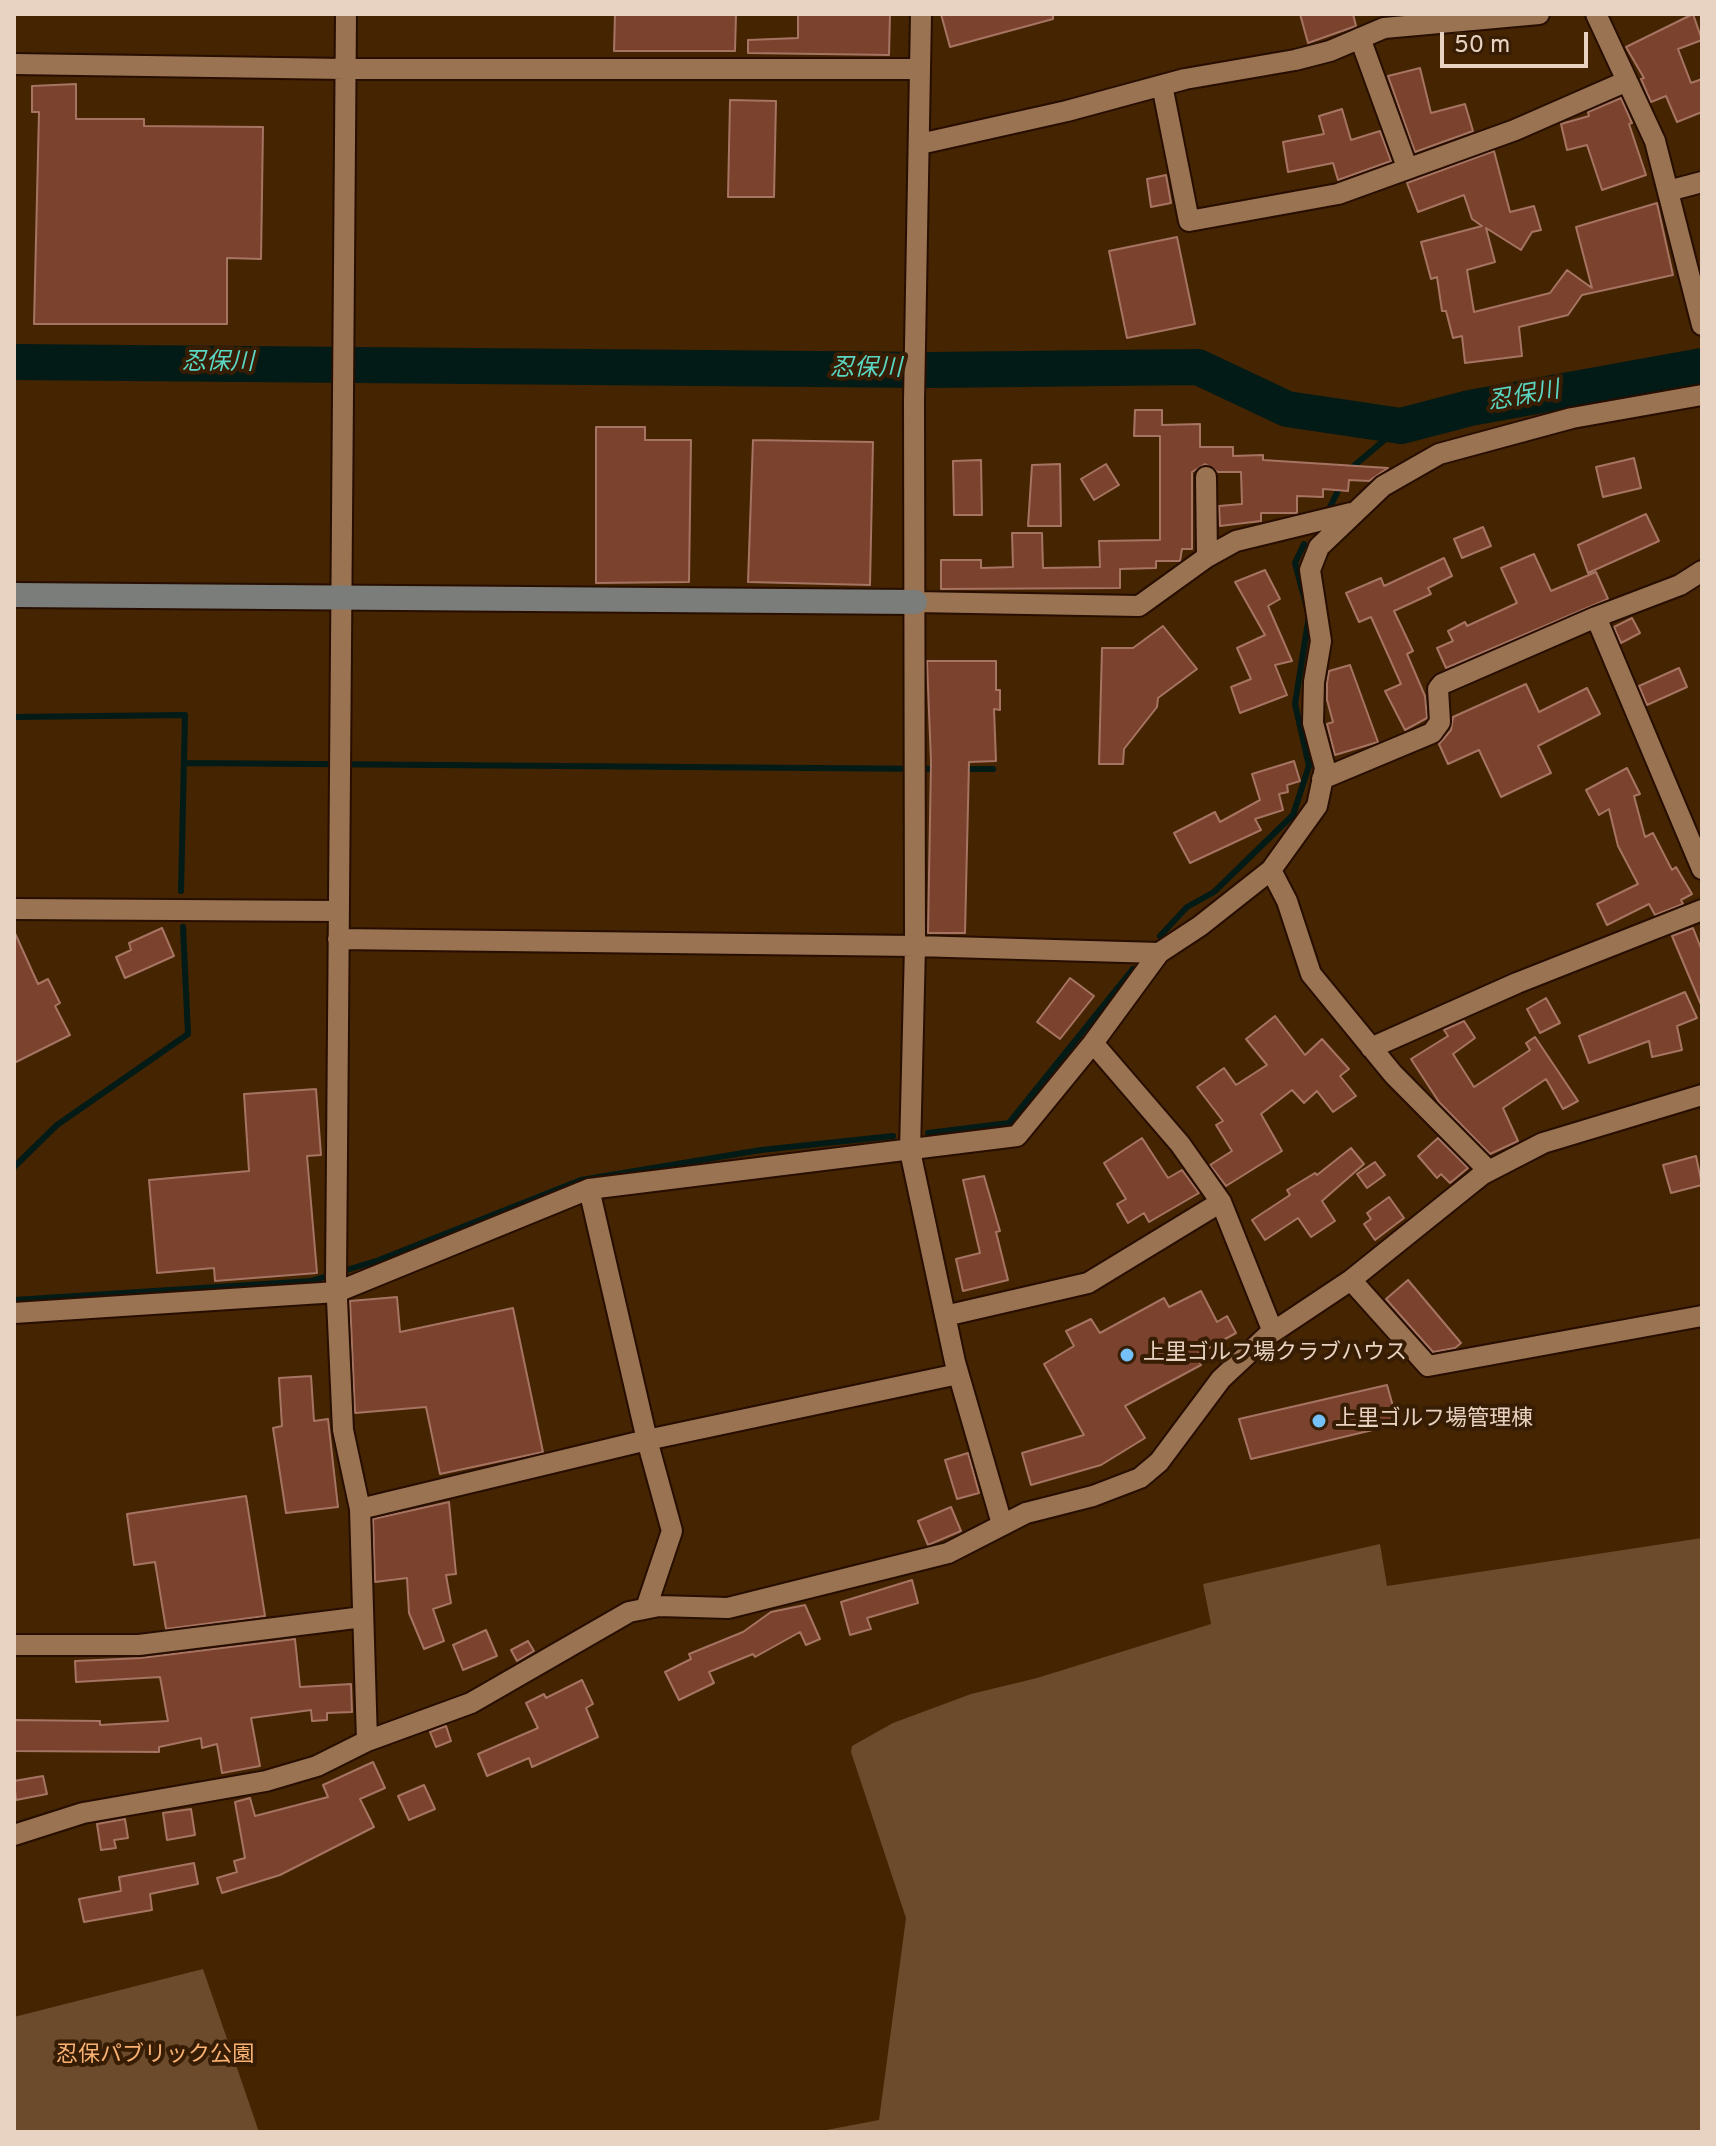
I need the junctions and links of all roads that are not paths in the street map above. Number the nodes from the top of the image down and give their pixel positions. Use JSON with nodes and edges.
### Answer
{"nodes":[{"id":1,"x":346,"y":14,"type":"edge"},
{"id":2,"x":921,"y":14,"type":"edge"},
{"id":3,"x":1539,"y":14,"type":"edge"},
{"id":4,"x":1596,"y":14,"type":"edge"},
{"id":5,"x":1360,"y":38,"type":"junction"},
{"id":6,"x":14,"y":64,"type":"edge"},
{"id":7,"x":345,"y":69,"type":"junction"},
{"id":8,"x":920,"y":69,"type":"junction"},
{"id":9,"x":1627,"y":81,"type":"junction"},
{"id":10,"x":1162,"y":85,"type":"junction"},
{"id":11,"x":920,"y":144,"type":"junction"},
{"id":12,"x":1407,"y":167,"type":"junction"},
{"id":13,"x":1702,"y":182,"type":"edge"},
{"id":14,"x":1668,"y":191,"type":"junction"},
{"id":15,"x":1702,"y":325,"type":"edge"},
{"id":16,"x":1702,"y":395,"type":"edge"},
{"id":17,"x":1206,"y":477,"type":"dead end"},
{"id":18,"x":1351,"y":513,"type":"junction"},
{"id":19,"x":1207,"y":557,"type":"junction"},
{"id":20,"x":1702,"y":571,"type":"edge"},
{"id":21,"x":14,"y":595,"type":"edge"},
{"id":22,"x":342,"y":598,"type":"junction"},
{"id":23,"x":915,"y":602,"type":"junction"},
{"id":24,"x":1596,"y":617,"type":"junction"},
{"id":25,"x":1322,"y":779,"type":"junction"},
{"id":26,"x":1702,"y":869,"type":"edge"},
{"id":27,"x":1271,"y":870,"type":"junction"},
{"id":28,"x":14,"y":909,"type":"edge"},
{"id":29,"x":1702,"y":910,"type":"edge"},
{"id":30,"x":338,"y":911,"type":"junction"},
{"id":31,"x":338,"y":939,"type":"junction"},
{"id":32,"x":915,"y":946,"type":"junction"},
{"id":33,"x":1159,"y":953,"type":"junction"},
{"id":34,"x":1093,"y":1043,"type":"junction"},
{"id":35,"x":1371,"y":1048,"type":"junction"},
{"id":36,"x":1702,"y":1095,"type":"edge"},
{"id":37,"x":910,"y":1151,"type":"junction"},
{"id":38,"x":1489,"y":1171,"type":"junction"},
{"id":39,"x":589,"y":1189,"type":"junction"},
{"id":40,"x":1221,"y":1202,"type":"junction"},
{"id":41,"x":1351,"y":1280,"type":"junction"},
{"id":42,"x":337,"y":1292,"type":"junction"},
{"id":43,"x":14,"y":1313,"type":"edge"},
{"id":44,"x":945,"y":1316,"type":"junction"},
{"id":45,"x":1702,"y":1316,"type":"edge"},
{"id":46,"x":1273,"y":1332,"type":"junction"},
{"id":47,"x":958,"y":1374,"type":"junction"},
{"id":48,"x":647,"y":1440,"type":"junction"},
{"id":49,"x":360,"y":1509,"type":"junction"},
{"id":50,"x":1002,"y":1524,"type":"junction"},
{"id":51,"x":646,"y":1608,"type":"junction"},
{"id":52,"x":363,"y":1617,"type":"junction"},
{"id":53,"x":14,"y":1645,"type":"edge"},
{"id":54,"x":367,"y":1741,"type":"junction"},
{"id":55,"x":14,"y":1835,"type":"edge"}],
"edges":[{"from":1,"to":7,"type":"street"},
{"from":2,"to":8,"type":"street"},
{"from":3,"to":5,"type":"street"},
{"from":4,"to":9,"type":"street"},
{"from":5,"to":10,"type":"street"},
{"from":5,"to":12,"type":"street"},
{"from":6,"to":7,"type":"street"},
{"from":7,"to":8,"type":"street"},
{"from":7,"to":22,"type":"street"},
{"from":8,"to":11,"type":"street"},
{"from":9,"to":12,"type":"street"},
{"from":9,"to":14,"type":"street"},
{"from":10,"to":11,"type":"street"},
{"from":10,"to":12,"type":"street"},
{"from":11,"to":23,"type":"street"},
{"from":13,"to":14,"type":"street"},
{"from":14,"to":15,"type":"street"},
{"from":16,"to":18,"type":"street"},
{"from":17,"to":19,"type":"street"},
{"from":18,"to":19,"type":"street"},
{"from":18,"to":25,"type":"street"},
{"from":19,"to":23,"type":"street"},
{"from":20,"to":24,"type":"street"},
{"from":21,"to":22,"type":"street"},
{"from":22,"to":23,"type":"street"},
{"from":22,"to":30,"type":"street"},
{"from":23,"to":32,"type":"street"},
{"from":24,"to":25,"type":"street"},
{"from":24,"to":26,"type":"street"},
{"from":25,"to":27,"type":"street"},
{"from":27,"to":33,"type":"street"},
{"from":27,"to":35,"type":"street"},
{"from":28,"to":30,"type":"street"},
{"from":29,"to":35,"type":"street"},
{"from":30,"to":31,"type":"street"},
{"from":31,"to":32,"type":"street"},
{"from":31,"to":42,"type":"street"},
{"from":32,"to":33,"type":"street"},
{"from":32,"to":37,"type":"street"},
{"from":33,"to":34,"type":"street"},
{"from":34,"to":37,"type":"street"},
{"from":34,"to":40,"type":"street"},
{"from":35,"to":38,"type":"street"},
{"from":36,"to":38,"type":"street"},
{"from":37,"to":39,"type":"street"},
{"from":37,"to":44,"type":"street"},
{"from":38,"to":41,"type":"street"},
{"from":39,"to":42,"type":"street"},
{"from":39,"to":48,"type":"street"},
{"from":40,"to":44,"type":"street"},
{"from":40,"to":46,"type":"street"},
{"from":41,"to":45,"type":"street"},
{"from":41,"to":46,"type":"street"},
{"from":42,"to":43,"type":"street"},
{"from":42,"to":49,"type":"street"},
{"from":44,"to":47,"type":"street"},
{"from":46,"to":50,"type":"street"},
{"from":47,"to":48,"type":"street"},
{"from":47,"to":50,"type":"street"},
{"from":48,"to":49,"type":"street"},
{"from":48,"to":51,"type":"street"},
{"from":49,"to":52,"type":"street"},
{"from":50,"to":51,"type":"street"},
{"from":51,"to":54,"type":"street"},
{"from":52,"to":53,"type":"street"},
{"from":52,"to":54,"type":"street"},
{"from":54,"to":55,"type":"street"}]}
